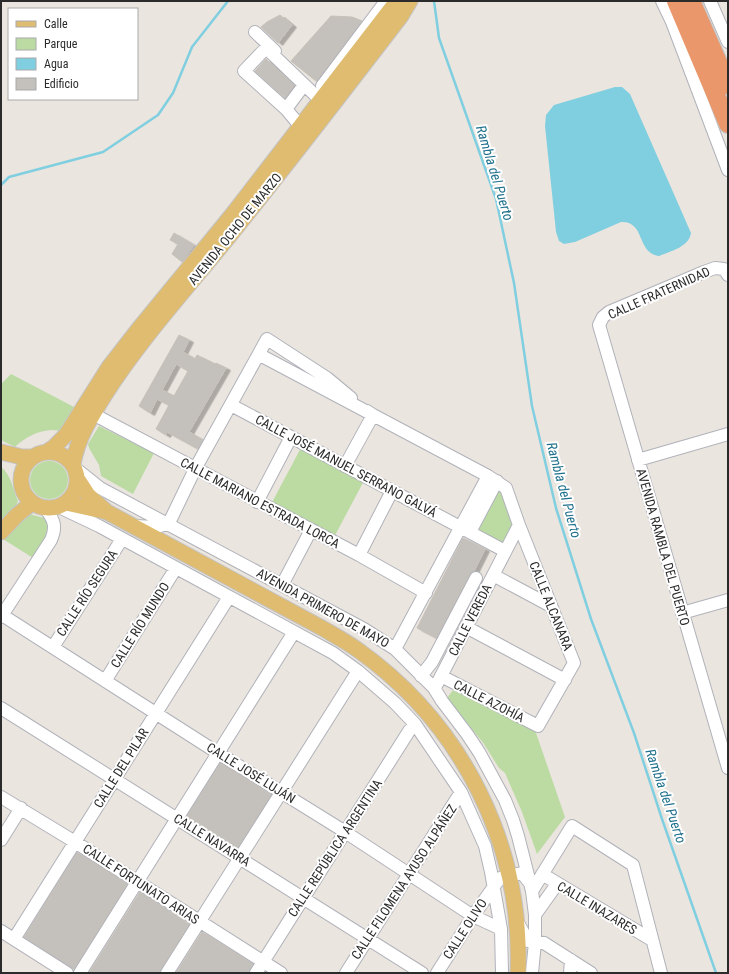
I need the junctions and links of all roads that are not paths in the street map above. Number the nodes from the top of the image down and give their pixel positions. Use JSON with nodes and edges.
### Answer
{"nodes":[{"id":1,"x":386,"y":1,"type":"edge"},
{"id":2,"x":397,"y":1,"type":"edge"},
{"id":3,"x":410,"y":1,"type":"edge"},
{"id":4,"x":662,"y":1,"type":"edge"},
{"id":5,"x":676,"y":1,"type":"edge"},
{"id":6,"x":692,"y":1,"type":"edge"},
{"id":7,"x":710,"y":1,"type":"edge"},
{"id":8,"x":255,"y":32,"type":"dead end"},
{"id":9,"x":728,"y":42,"type":"edge"},
{"id":10,"x":304,"y":85,"type":"junction"},
{"id":11,"x":728,"y":85,"type":"edge"},
{"id":12,"x":316,"y":94,"type":"junction"},
{"id":13,"x":286,"y":109,"type":"junction"},
{"id":14,"x":296,"y":121,"type":"junction"},
{"id":15,"x":728,"y":124,"type":"edge"},
{"id":16,"x":728,"y":170,"type":"edge"},
{"id":17,"x":232,"y":215,"type":"junction"},
{"id":18,"x":726,"y":272,"type":"edge"},
{"id":19,"x":599,"y":325,"type":"joint"},
{"id":20,"x":260,"y":355,"type":"junction"},
{"id":21,"x":231,"y":405,"type":"junction"},
{"id":22,"x":93,"y":414,"type":"junction"},
{"id":23,"x":372,"y":416,"type":"junction"},
{"id":24,"x":728,"y":434,"type":"edge"},
{"id":25,"x":291,"y":437,"type":"junction"},
{"id":26,"x":1,"y":452,"type":"edge"},
{"id":27,"x":48,"y":452,"type":"junction"},
{"id":28,"x":1,"y":456,"type":"edge"},
{"id":29,"x":32,"y":457,"type":"junction"},
{"id":30,"x":638,"y":460,"type":"junction"},
{"id":31,"x":345,"y":466,"type":"junction"},
{"id":32,"x":195,"y":469,"type":"junction"},
{"id":33,"x":75,"y":470,"type":"junction"},
{"id":34,"x":21,"y":476,"type":"junction"},
{"id":35,"x":492,"y":479,"type":"junction"},
{"id":36,"x":392,"y":491,"type":"junction"},
{"id":37,"x":258,"y":502,"type":"junction"},
{"id":38,"x":46,"y":503,"type":"junction"},
{"id":39,"x":107,"y":512,"type":"junction"},
{"id":40,"x":169,"y":524,"type":"junction"},
{"id":41,"x":519,"y":525,"type":"junction"},
{"id":42,"x":132,"y":526,"type":"junction"},
{"id":43,"x":311,"y":530,"type":"junction"},
{"id":44,"x":465,"y":530,"type":"junction"},
{"id":45,"x":1,"y":532,"type":"edge"},
{"id":46,"x":122,"y":539,"type":"junction"},
{"id":47,"x":505,"y":551,"type":"junction"},
{"id":48,"x":359,"y":555,"type":"junction"},
{"id":49,"x":176,"y":568,"type":"junction"},
{"id":50,"x":493,"y":575,"type":"junction"},
{"id":51,"x":476,"y":578,"type":"dead end"},
{"id":52,"x":282,"y":585,"type":"junction"},
{"id":53,"x":426,"y":593,"type":"junction"},
{"id":54,"x":229,"y":597,"type":"junction"},
{"id":55,"x":728,"y":600,"type":"edge"},
{"id":56,"x":551,"y":606,"type":"junction"},
{"id":57,"x":682,"y":613,"type":"junction"},
{"id":58,"x":2,"y":616,"type":"edge"},
{"id":59,"x":466,"y":627,"type":"junction"},
{"id":60,"x":294,"y":632,"type":"junction"},
{"id":61,"x":53,"y":647,"type":"junction"},
{"id":62,"x":395,"y":649,"type":"junction"},
{"id":63,"x":358,"y":672,"type":"junction"},
{"id":64,"x":421,"y":676,"type":"junction"},
{"id":65,"x":441,"y":676,"type":"junction"},
{"id":66,"x":565,"y":680,"type":"junction"},
{"id":67,"x":105,"y":681,"type":"junction"},
{"id":68,"x":434,"y":688,"type":"junction"},
{"id":69,"x":1,"y":708,"type":"edge"},
{"id":70,"x":156,"y":714,"type":"junction"},
{"id":71,"x":415,"y":724,"type":"junction"},
{"id":72,"x":538,"y":726,"type":"joint"},
{"id":73,"x":218,"y":753,"type":"junction"},
{"id":74,"x":728,"y":768,"type":"edge"},
{"id":75,"x":115,"y":778,"type":"junction"},
{"id":76,"x":281,"y":792,"type":"junction"},
{"id":77,"x":462,"y":792,"type":"junction"},
{"id":78,"x":1,"y":797,"type":"edge"},
{"id":79,"x":21,"y":808,"type":"junction"},
{"id":80,"x":177,"y":818,"type":"junction"},
{"id":81,"x":345,"y":832,"type":"junction"},
{"id":82,"x":1,"y":840,"type":"edge"},
{"id":83,"x":75,"y":842,"type":"junction"},
{"id":84,"x":240,"y":858,"type":"junction"},
{"id":85,"x":409,"y":874,"type":"junction"},
{"id":86,"x":542,"y":874,"type":"junction"},
{"id":87,"x":514,"y":881,"type":"junction"},
{"id":88,"x":137,"y":882,"type":"junction"},
{"id":89,"x":557,"y":884,"type":"junction"},
{"id":90,"x":303,"y":898,"type":"junction"},
{"id":91,"x":535,"y":915,"type":"junction"},
{"id":92,"x":473,"y":916,"type":"junction"},
{"id":93,"x":517,"y":920,"type":"junction"},
{"id":94,"x":200,"y":921,"type":"junction"},
{"id":95,"x":501,"y":929,"type":"junction"},
{"id":96,"x":1,"y":931,"type":"edge"},
{"id":97,"x":14,"y":939,"type":"junction"},
{"id":98,"x":368,"y":939,"type":"junction"},
{"id":99,"x":652,"y":940,"type":"junction"},
{"id":100,"x":535,"y":942,"type":"junction"},
{"id":101,"x":571,"y":960,"type":"junction"},
{"id":102,"x":263,"y":962,"type":"junction"},
{"id":103,"x":67,"y":973,"type":"edge"},
{"id":104,"x":80,"y":973,"type":"edge"},
{"id":105,"x":167,"y":973,"type":"edge"},
{"id":106,"x":256,"y":973,"type":"edge"},
{"id":107,"x":281,"y":973,"type":"edge"},
{"id":108,"x":346,"y":973,"type":"edge"},
{"id":109,"x":422,"y":973,"type":"edge"},
{"id":110,"x":437,"y":973,"type":"edge"},
{"id":111,"x":502,"y":973,"type":"edge"},
{"id":112,"x":518,"y":973,"type":"edge"},
{"id":113,"x":532,"y":973,"type":"edge"},
{"id":114,"x":570,"y":973,"type":"edge"},
{"id":115,"x":591,"y":973,"type":"edge"},
{"id":116,"x":661,"y":973,"type":"edge"}],
"edges":[{"from":1,"to":12,"type":"street"},
{"from":2,"to":17,"type":"main road","name":"AVENIDA OCHO DE MARZO"},
{"from":3,"to":22,"type":"main road","name":"AVENIDA OCHO DE MARZO"},
{"from":4,"to":16,"type":"street"},
{"from":5,"to":15,"type":"highway"},
{"from":6,"to":11,"type":"highway"},
{"from":7,"to":9,"type":"street"},
{"from":8,"to":12,"type":"street"},
{"from":10,"to":12,"type":"street"},
{"from":10,"to":13,"type":"street"},
{"from":10,"to":13,"type":"street"},
{"from":12,"to":14,"type":"street"},
{"from":13,"to":14,"type":"street"},
{"from":14,"to":17,"type":"street"},
{"from":17,"to":27,"type":"main road","name":"AVENIDA OCHO DE MARZO"},
{"from":18,"to":19,"type":"street","name":"CALLE FRATERNIDAD"},
{"from":19,"to":30,"type":"street","name":"AVENIDA RAMBLA DEL PUERTO"},
{"from":20,"to":21,"type":"street"},
{"from":20,"to":23,"type":"street"},
{"from":20,"to":23,"type":"street"},
{"from":21,"to":25,"type":"street","name":"CALLE JOSÉ MANUEL SERRANO GALVÁ"},
{"from":21,"to":32,"type":"street"},
{"from":22,"to":32,"type":"street","name":"CALLE MARIANO ESTRADA LORCA"},
{"from":22,"to":33,"type":"main road","name":"AVENIDA OCHO DE MARZO"},
{"from":23,"to":31,"type":"street"},
{"from":23,"to":35,"type":"street"},
{"from":24,"to":30,"type":"street"},
{"from":25,"to":31,"type":"street","name":"CALLE JOSÉ MANUEL SERRANO GALVÁ"},
{"from":25,"to":37,"type":"street"},
{"from":26,"to":29,"type":"main road"},
{"from":27,"to":29,"type":"main road"},
{"from":27,"to":33,"type":"main road"},
{"from":28,"to":34,"type":"main road"},
{"from":29,"to":34,"type":"main road"},
{"from":30,"to":57,"type":"street","name":"AVENIDA RAMBLA DEL PUERTO"},
{"from":31,"to":36,"type":"street","name":"CALLE JOSÉ MANUEL SERRANO GALVÁ"},
{"from":32,"to":37,"type":"street","name":"CALLE MARIANO ESTRADA LORCA"},
{"from":32,"to":40,"type":"street"},
{"from":33,"to":38,"type":"main road"},
{"from":33,"to":39,"type":"main road","name":"AVENIDA PRIMERO DE MAYO"},
{"from":33,"to":40,"type":"street","name":"AVENIDA PRIMERO DE MAYO"},
{"from":34,"to":38,"type":"main road"},
{"from":35,"to":41,"type":"street","name":"CALLE ALCANARA"},
{"from":35,"to":44,"type":"street"},
{"from":36,"to":44,"type":"street","name":"CALLE JOSÉ MANUEL SERRANO GALVÁ"},
{"from":36,"to":48,"type":"street"},
{"from":37,"to":43,"type":"street","name":"CALLE MARIANO ESTRADA LORCA"},
{"from":38,"to":39,"type":"main road","name":"AVENIDA PRIMERO DE MAYO"},
{"from":38,"to":45,"type":"main road"},
{"from":38,"to":46,"type":"street","name":"AVENIDA PRIMERO DE MAYO"},
{"from":38,"to":58,"type":"street"},
{"from":39,"to":42,"type":"main road","name":"AVENIDA PRIMERO DE MAYO"},
{"from":40,"to":42,"type":"street"},
{"from":40,"to":52,"type":"street","name":"AVENIDA PRIMERO DE MAYO"},
{"from":41,"to":47,"type":"street","name":"CALLE VEREDA"},
{"from":41,"to":56,"type":"street","name":"CALLE ALCANARA"},
{"from":42,"to":87,"type":"main road","name":"AVENIDA PRIMERO DE MAYO"},
{"from":43,"to":48,"type":"street","name":"CALLE MARIANO ESTRADA LORCA"},
{"from":43,"to":52,"type":"street"},
{"from":44,"to":47,"type":"street","name":"CALLE JOSÉ MANUEL SERRANO GALVÁ"},
{"from":44,"to":53,"type":"street"},
{"from":46,"to":49,"type":"street","name":"AVENIDA PRIMERO DE MAYO"},
{"from":46,"to":61,"type":"street","name":"CALLE RÍO SEGURA"},
{"from":47,"to":50,"type":"street","name":"CALLE VEREDA"},
{"from":48,"to":53,"type":"street","name":"CALLE MARIANO ESTRADA LORCA"},
{"from":49,"to":54,"type":"street","name":"AVENIDA PRIMERO DE MAYO"},
{"from":49,"to":67,"type":"street","name":"CALLE RÍO MUNDO"},
{"from":50,"to":56,"type":"street"},
{"from":50,"to":59,"type":"street","name":"CALLE VEREDA"},
{"from":51,"to":64,"type":"street"},
{"from":52,"to":62,"type":"street","name":"AVENIDA PRIMERO DE MAYO"},
{"from":53,"to":62,"type":"street"},
{"from":54,"to":60,"type":"street","name":"AVENIDA PRIMERO DE MAYO"},
{"from":54,"to":70,"type":"street","name":"CALLE DEL PILAR"},
{"from":55,"to":57,"type":"street"},
{"from":56,"to":66,"type":"street","name":"CALLE ALCANARA"},
{"from":57,"to":74,"type":"street","name":"AVENIDA RAMBLA DEL PUERTO"},
{"from":58,"to":61,"type":"street","name":"CALLE JOSÉ LUJÁN"},
{"from":59,"to":65,"type":"street","name":"CALLE VEREDA"},
{"from":59,"to":66,"type":"street"},
{"from":60,"to":63,"type":"street","name":"AVENIDA PRIMERO DE MAYO"},
{"from":60,"to":73,"type":"street"},
{"from":61,"to":67,"type":"street","name":"CALLE JOSÉ LUJÁN"},
{"from":62,"to":64,"type":"street","name":"AVENIDA PRIMERO DE MAYO"},
{"from":63,"to":71,"type":"street","name":"AVENIDA PRIMERO DE MAYO"},
{"from":63,"to":76,"type":"street"},
{"from":64,"to":68,"type":"street","name":"AVENIDA PRIMERO DE MAYO"},
{"from":65,"to":68,"type":"street","name":"CALLE VEREDA"},
{"from":65,"to":72,"type":"street","name":"CALLE AZOHÍA"},
{"from":66,"to":72,"type":"street","name":"CALLE ALCANARA"},
{"from":67,"to":70,"type":"street","name":"CALLE JOSÉ LUJÁN"},
{"from":68,"to":87,"type":"street","name":"AVENIDA PRIMERO DE MAYO"},
{"from":69,"to":75,"type":"street","name":"CALLE NAVARRA"},
{"from":70,"to":73,"type":"street","name":"CALLE JOSÉ LUJÁN"},
{"from":70,"to":75,"type":"street","name":"CALLE DEL PILAR"},
{"from":71,"to":77,"type":"street","name":"AVENIDA PRIMERO DE MAYO"},
{"from":71,"to":81,"type":"street","name":"CALLE REPÚBLICA ARGENTINA"},
{"from":73,"to":76,"type":"street","name":"CALLE JOSÉ LUJÁN"},
{"from":73,"to":80,"type":"street"},
{"from":75,"to":80,"type":"street","name":"CALLE NAVARRA"},
{"from":75,"to":83,"type":"street","name":"CALLE DEL PILAR"},
{"from":76,"to":81,"type":"street","name":"CALLE JOSÉ LUJÁN"},
{"from":76,"to":84,"type":"street"},
{"from":77,"to":85,"type":"street","name":"CALLE FILOMENA AYUSO ALPÁÑEZ"},
{"from":77,"to":87,"type":"street","name":"AVENIDA PRIMERO DE MAYO"},
{"from":78,"to":79,"type":"street","name":"CALLE FORTUNATO ARIAS"},
{"from":79,"to":82,"type":"street"},
{"from":79,"to":83,"type":"street","name":"CALLE FORTUNATO ARIAS"},
{"from":80,"to":84,"type":"street","name":"CALLE NAVARRA"},
{"from":80,"to":88,"type":"street"},
{"from":81,"to":85,"type":"street","name":"CALLE JOSÉ LUJÁN"},
{"from":81,"to":90,"type":"street","name":"CALLE REPÚBLICA ARGENTINA"},
{"from":83,"to":88,"type":"street","name":"CALLE FORTUNATO ARIAS"},
{"from":83,"to":97,"type":"street","name":"CALLE DEL PILAR"},
{"from":84,"to":90,"type":"street","name":"CALLE NAVARRA"},
{"from":84,"to":94,"type":"street"},
{"from":85,"to":92,"type":"street","name":"CALLE JOSÉ LUJÁN"},
{"from":85,"to":98,"type":"street","name":"CALLE FILOMENA AYUSO ALPÁÑEZ"},
{"from":86,"to":87,"type":"street","name":"CALLE OLIVO"},
{"from":86,"to":89,"type":"street","name":"CALLE INAZARES"},
{"from":86,"to":99,"type":"street","name":"CALLE OLIVO"},
{"from":87,"to":91,"type":"street","name":"AVENIDA PRIMERO DE MAYO"},
{"from":87,"to":92,"type":"street","name":"CALLE OLIVO"},
{"from":87,"to":93,"type":"main road","name":"AVENIDA PRIMERO DE MAYO"},
{"from":87,"to":95,"type":"street","name":"AVENIDA PRIMERO DE MAYO"},
{"from":88,"to":94,"type":"street","name":"CALLE FORTUNATO ARIAS"},
{"from":88,"to":104,"type":"street"},
{"from":89,"to":91,"type":"street"},
{"from":89,"to":99,"type":"street","name":"CALLE INAZARES"},
{"from":90,"to":98,"type":"street","name":"CALLE NAVARRA"},
{"from":90,"to":102,"type":"street","name":"CALLE REPÚBLICA ARGENTINA"},
{"from":91,"to":100,"type":"street","name":"AVENIDA PRIMERO DE MAYO"},
{"from":92,"to":95,"type":"street","name":"CALLE JOSÉ LUJÁN"},
{"from":92,"to":110,"type":"street","name":"CALLE OLIVO"},
{"from":93,"to":100,"type":"street","name":"AVENIDA PRIMERO DE MAYO"},
{"from":93,"to":112,"type":"main road","name":"AVENIDA PRIMERO DE MAYO"},
{"from":94,"to":102,"type":"street","name":"CALLE FORTUNATO ARIAS"},
{"from":94,"to":105,"type":"street"},
{"from":95,"to":111,"type":"street","name":"AVENIDA PRIMERO DE MAYO"},
{"from":96,"to":97,"type":"street"},
{"from":97,"to":103,"type":"street"},
{"from":98,"to":108,"type":"street","name":"CALLE FILOMENA AYUSO ALPÁÑEZ"},
{"from":98,"to":109,"type":"street","name":"CALLE NAVARRA"},
{"from":99,"to":116,"type":"street"},
{"from":100,"to":101,"type":"street"},
{"from":100,"to":113,"type":"street","name":"AVENIDA PRIMERO DE MAYO"},
{"from":101,"to":114,"type":"street"},
{"from":101,"to":115,"type":"street"},
{"from":102,"to":106,"type":"street","name":"CALLE REPÚBLICA ARGENTINA"},
{"from":102,"to":107,"type":"street","name":"CALLE FORTUNATO ARIAS"}]}
